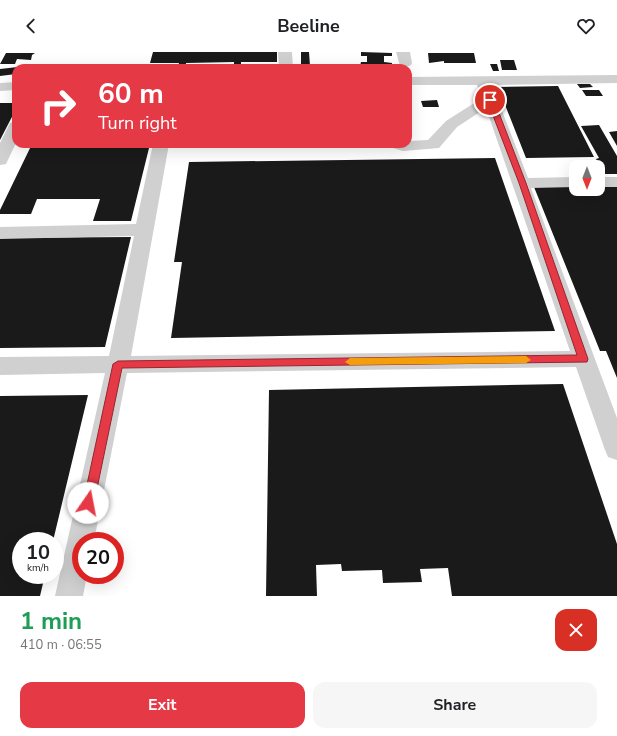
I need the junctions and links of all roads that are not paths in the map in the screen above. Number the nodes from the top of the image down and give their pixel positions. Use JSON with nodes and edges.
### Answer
{"nodes":[{"id":1,"x":285,"y":52,"type":"edge"},
{"id":2,"x":286,"y":64,"type":"edge"},
{"id":3,"x":483,"y":81,"type":"junction"},
{"id":4,"x":616,"y":81,"type":"edge"},
{"id":5,"x":412,"y":82,"type":"edge"},
{"id":6,"x":12,"y":86,"type":"edge"},
{"id":7,"x":0,"y":87,"type":"edge"},
{"id":8,"x":490,"y":100,"type":"junction"},
{"id":9,"x":12,"y":134,"type":"edge"},
{"id":10,"x":412,"y":146,"type":"edge"},
{"id":11,"x":160,"y":148,"type":"edge"},
{"id":12,"x":0,"y":160,"type":"edge"},
{"id":13,"x":569,"y":182,"type":"edge"},
{"id":14,"x":605,"y":182,"type":"edge"},
{"id":15,"x":617,"y":182,"type":"edge"},
{"id":16,"x":523,"y":183,"type":"junction"},
{"id":17,"x":144,"y":230,"type":"junction"},
{"id":18,"x":0,"y":233,"type":"edge"},
{"id":19,"x":583,"y":359,"type":"junction"},
{"id":20,"x":118,"y":364,"type":"junction"},
{"id":21,"x":0,"y":366,"type":"edge"},
{"id":22,"x":617,"y":450,"type":"edge"},
{"id":23,"x":69,"y":596,"type":"edge"}],
"edges":[{"from":1,"to":2,"type":"lane"},
{"from":3,"to":4,"type":"lane"},
{"from":3,"to":5,"type":"lane"},
{"from":3,"to":8,"type":"lane"},
{"from":6,"to":7,"type":"lane"},
{"from":8,"to":10,"type":"lane"},
{"from":8,"to":16,"type":"lane"},
{"from":9,"to":12,"type":"lane"},
{"from":11,"to":17,"type":"lane"},
{"from":13,"to":16,"type":"lane"},
{"from":14,"to":15,"type":"lane"},
{"from":16,"to":19,"type":"lane"},
{"from":17,"to":18,"type":"lane"},
{"from":17,"to":20,"type":"lane"},
{"from":19,"to":20,"type":"lane"},
{"from":19,"to":22,"type":"lane"},
{"from":20,"to":21,"type":"lane"},
{"from":20,"to":23,"type":"lane"}]}
